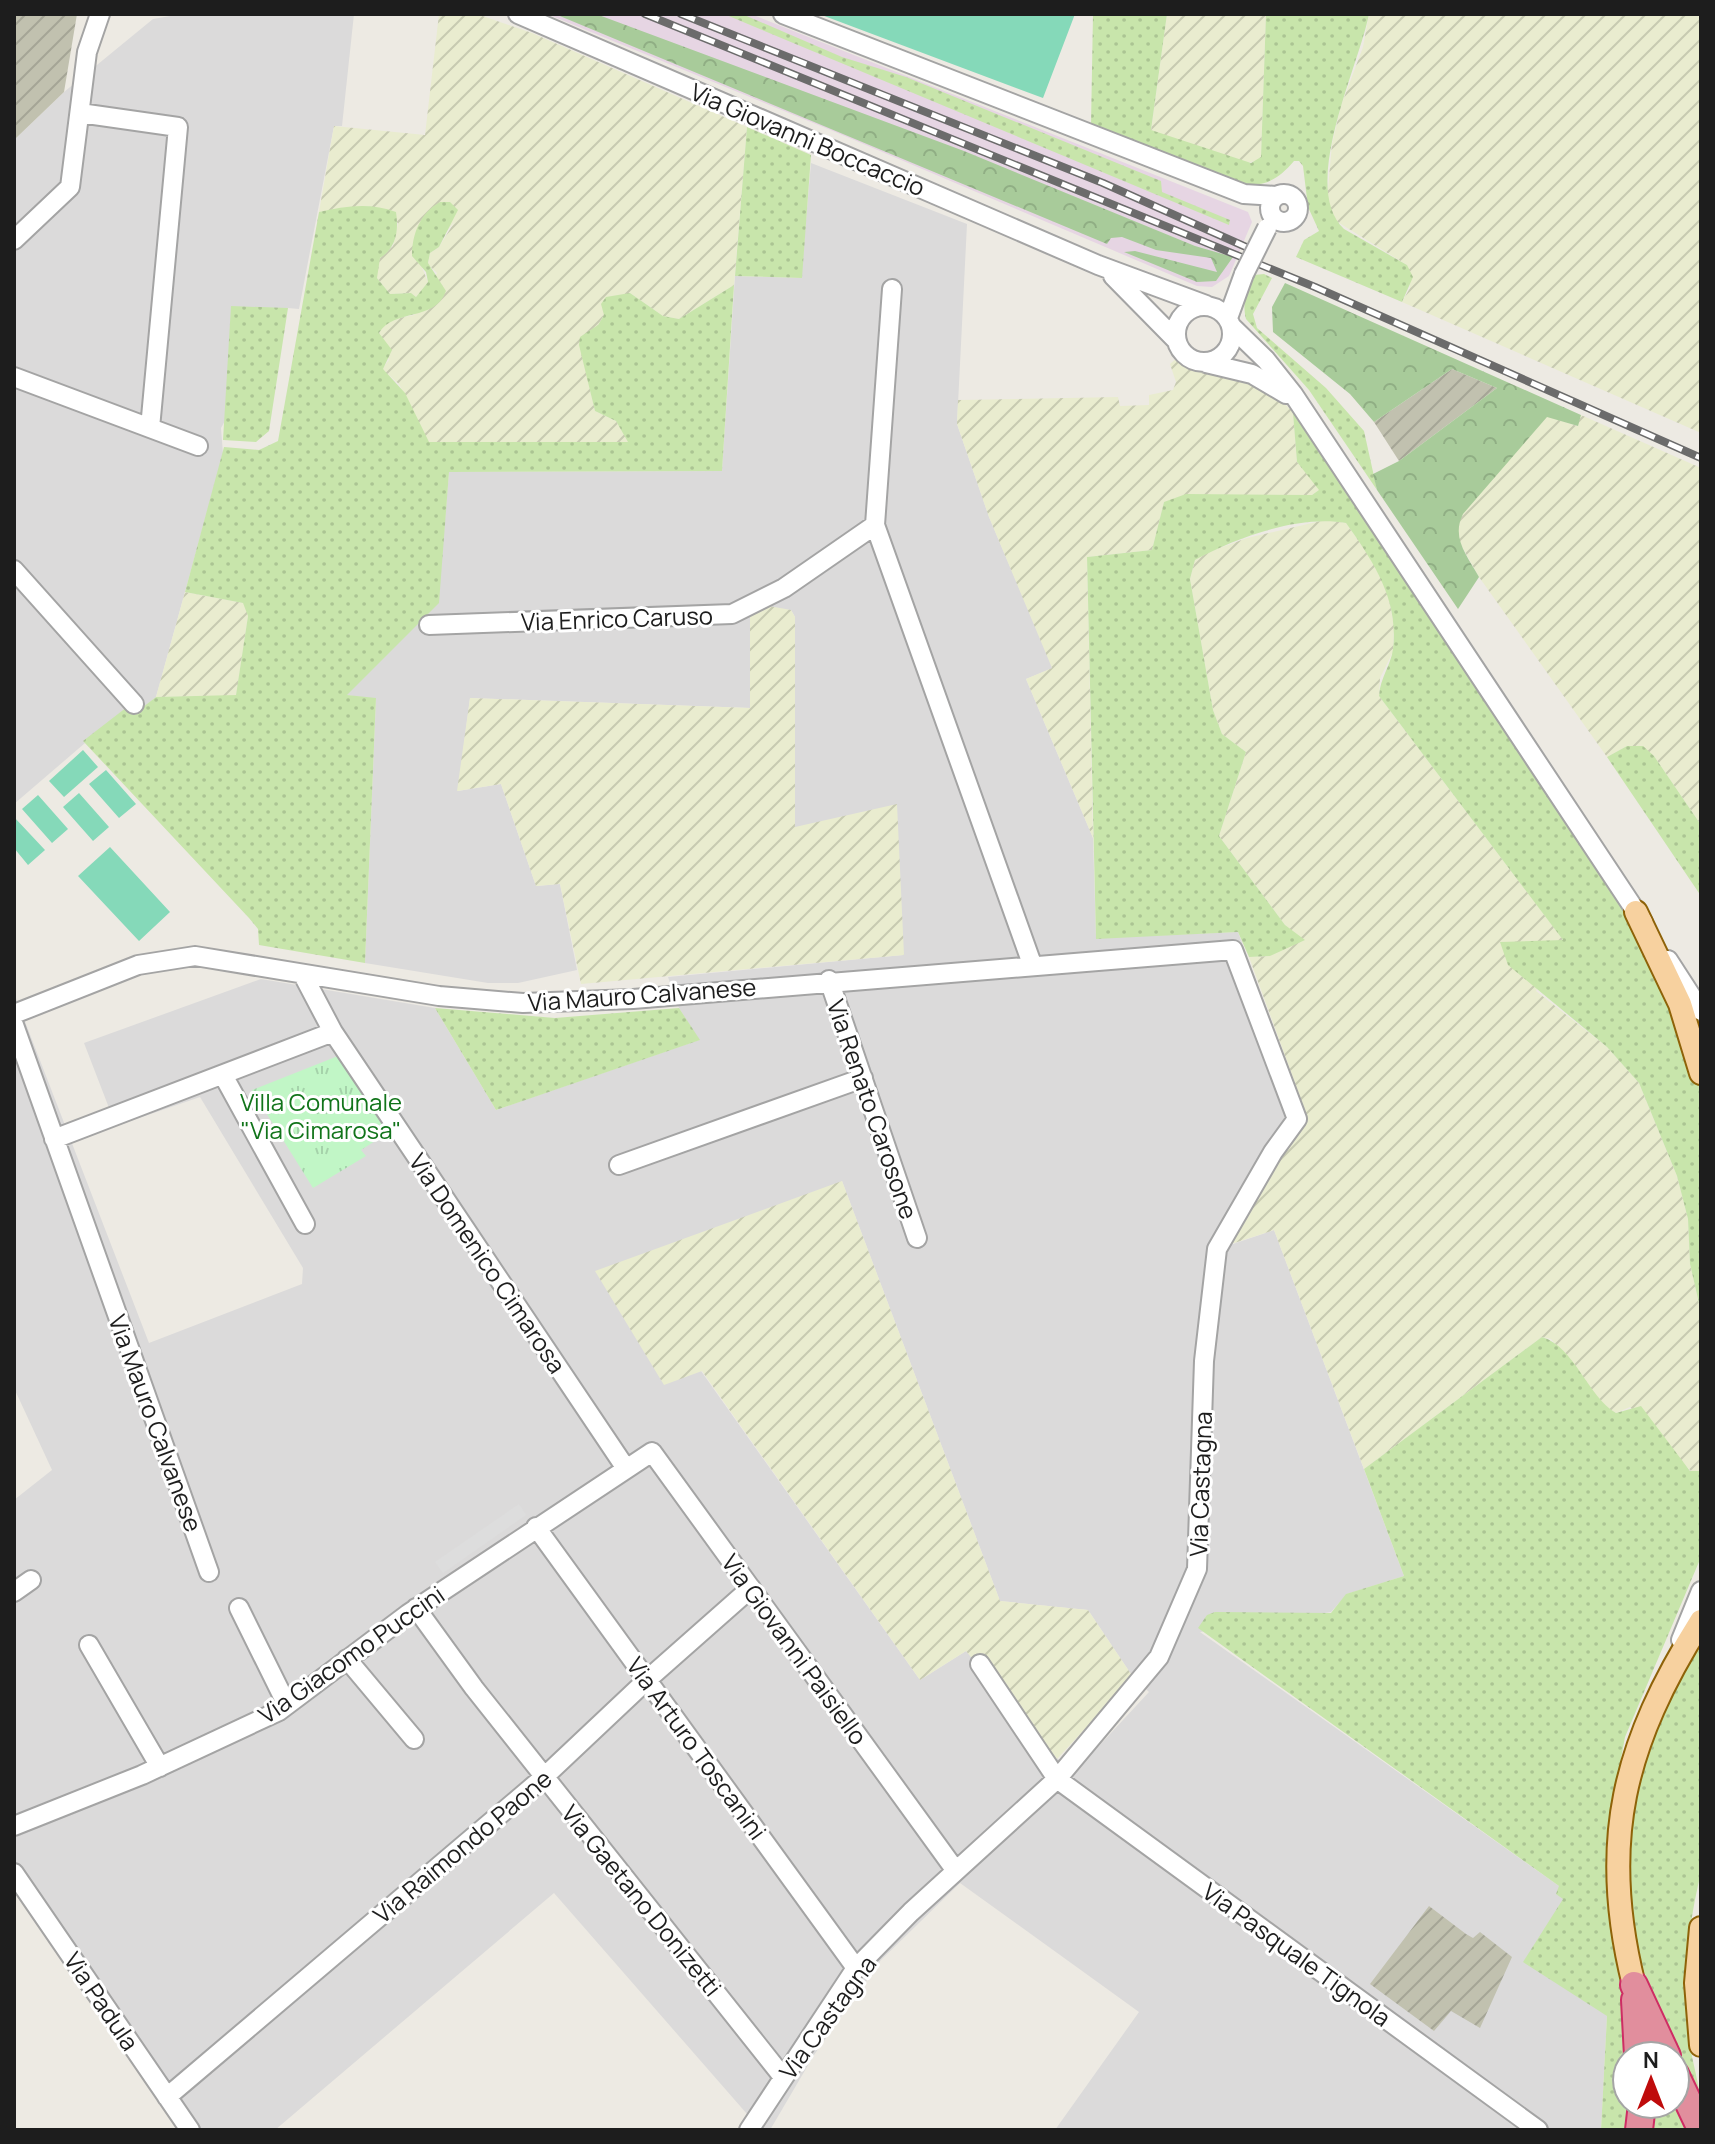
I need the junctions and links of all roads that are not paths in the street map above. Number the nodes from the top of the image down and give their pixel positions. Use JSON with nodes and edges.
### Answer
{"nodes":[{"id":1,"x":100,"y":14,"type":"edge"},
{"id":2,"x":518,"y":14,"type":"edge"},
{"id":3,"x":783,"y":14,"type":"edge"},
{"id":4,"x":80,"y":113,"type":"junction"},
{"id":5,"x":14,"y":240,"type":"edge"},
{"id":6,"x":1098,"y":265,"type":"junction"},
{"id":7,"x":892,"y":289,"type":"dead end"},
{"id":8,"x":1220,"y":314,"type":"junction"},
{"id":9,"x":1176,"y":340,"type":"junction"},
{"id":10,"x":1201,"y":362,"type":"junction"},
{"id":11,"x":14,"y":377,"type":"edge"},
{"id":12,"x":1307,"y":415,"type":"junction"},
{"id":13,"x":150,"y":428,"type":"junction"},
{"id":14,"x":198,"y":446,"type":"dead end"},
{"id":15,"x":875,"y":525,"type":"junction"},
{"id":16,"x":14,"y":570,"type":"edge"},
{"id":17,"x":429,"y":625,"type":"dead end"},
{"id":18,"x":134,"y":704,"type":"dead end"},
{"id":19,"x":1636,"y":912,"type":"joint"},
{"id":20,"x":1233,"y":950,"type":"joint"},
{"id":21,"x":1032,"y":964,"type":"junction"},
{"id":22,"x":303,"y":975,"type":"junction"},
{"id":23,"x":829,"y":980,"type":"junction"},
{"id":24,"x":1689,"y":1001,"type":"edge"},
{"id":25,"x":14,"y":1014,"type":"edge"},
{"id":26,"x":14,"y":1025,"type":"edge"},
{"id":27,"x":333,"y":1032,"type":"junction"},
{"id":28,"x":1701,"y":1073,"type":"edge"},
{"id":29,"x":223,"y":1075,"type":"junction"},
{"id":30,"x":863,"y":1078,"type":"junction"},
{"id":31,"x":54,"y":1139,"type":"junction"},
{"id":32,"x":619,"y":1165,"type":"dead end"},
{"id":33,"x":305,"y":1224,"type":"dead end"},
{"id":34,"x":917,"y":1238,"type":"dead end"},
{"id":35,"x":625,"y":1467,"type":"junction"},
{"id":36,"x":536,"y":1527,"type":"junction"},
{"id":37,"x":209,"y":1572,"type":"dead end"},
{"id":38,"x":31,"y":1580,"type":"dead end"},
{"id":39,"x":751,"y":1588,"type":"junction"},
{"id":40,"x":1701,"y":1591,"type":"edge"},
{"id":41,"x":14,"y":1592,"type":"edge"},
{"id":42,"x":239,"y":1608,"type":"dead end"},
{"id":43,"x":416,"y":1608,"type":"junction"},
{"id":44,"x":1701,"y":1621,"type":"edge"},
{"id":45,"x":89,"y":1645,"type":"dead end"},
{"id":46,"x":347,"y":1659,"type":"junction"},
{"id":47,"x":980,"y":1664,"type":"dead end"},
{"id":48,"x":1669,"y":1672,"type":"junction"},
{"id":49,"x":648,"y":1679,"type":"junction"},
{"id":50,"x":287,"y":1705,"type":"junction"},
{"id":51,"x":414,"y":1739,"type":"dead end"},
{"id":52,"x":160,"y":1767,"type":"junction"},
{"id":53,"x":544,"y":1777,"type":"junction"},
{"id":54,"x":1057,"y":1779,"type":"junction"},
{"id":55,"x":14,"y":1826,"type":"edge"},
{"id":56,"x":956,"y":1871,"type":"junction"},
{"id":57,"x":14,"y":1873,"type":"edge"},
{"id":58,"x":1701,"y":1928,"type":"edge"},
{"id":59,"x":856,"y":1968,"type":"junction"},
{"id":60,"x":1634,"y":1985,"type":"junction"},
{"id":61,"x":1637,"y":2040,"type":"edge"},
{"id":62,"x":1660,"y":2040,"type":"edge"},
{"id":63,"x":1701,"y":2045,"type":"edge"},
{"id":64,"x":783,"y":2077,"type":"junction"},
{"id":65,"x":167,"y":2097,"type":"junction"},
{"id":66,"x":1691,"y":2108,"type":"edge"},
{"id":67,"x":1701,"y":2129,"type":"edge"},
{"id":68,"x":190,"y":2130,"type":"edge"},
{"id":69,"x":749,"y":2130,"type":"edge"},
{"id":70,"x":1538,"y":2130,"type":"edge"}],
"edges":[{"from":1,"to":4,"type":"street"},
{"from":2,"to":6,"type":"street","name":"Via Giovanni Boccaccio"},
{"from":3,"to":8,"type":"street","bridge":true},
{"from":4,"to":5,"type":"street"},
{"from":4,"to":13,"type":"street"},
{"from":6,"to":8,"type":"street","name":"Via Giovanni Boccaccio"},
{"from":6,"to":9,"type":"street","name":"Via Giovanni Boccaccio"},
{"from":7,"to":15,"type":"street"},
{"from":8,"to":9,"type":"street"},
{"from":8,"to":10,"type":"street"},
{"from":8,"to":12,"type":"street"},
{"from":9,"to":10,"type":"street"},
{"from":10,"to":12,"type":"street"},
{"from":11,"to":13,"type":"street"},
{"from":12,"to":19,"type":"street"},
{"from":13,"to":14,"type":"street"},
{"from":15,"to":17,"type":"street","name":"Via Enrico Caruso"},
{"from":15,"to":21,"type":"street"},
{"from":16,"to":18,"type":"street"},
{"from":19,"to":24,"type":"main road"},
{"from":20,"to":21,"type":"street","name":"Via Mauro Calvanese"},
{"from":20,"to":54,"type":"street","name":"Via Castagna"},
{"from":21,"to":23,"type":"street","name":"Via Mauro Calvanese"},
{"from":22,"to":23,"type":"street","name":"Via Mauro Calvanese"},
{"from":22,"to":25,"type":"street","name":"Via Mauro Calvanese"},
{"from":22,"to":27,"type":"street","name":"Via Domenico Cimarosa"},
{"from":23,"to":30,"type":"street","name":"Via Renato Carosone"},
{"from":24,"to":28,"type":"main road"},
{"from":26,"to":31,"type":"street","name":"Via Mauro Calvanese"},
{"from":27,"to":29,"type":"street"},
{"from":27,"to":35,"type":"street","name":"Via Domenico Cimarosa"},
{"from":29,"to":31,"type":"street"},
{"from":29,"to":33,"type":"street"},
{"from":30,"to":32,"type":"street"},
{"from":30,"to":34,"type":"street","name":"Via Renato Carosone"},
{"from":31,"to":37,"type":"street","name":"Via Mauro Calvanese"},
{"from":35,"to":36,"type":"street","name":"Via Giacomo Puccini"},
{"from":35,"to":39,"type":"street","name":"Via Giovanni Paisiello"},
{"from":36,"to":43,"type":"street","name":"Via Giacomo Puccini"},
{"from":36,"to":49,"type":"street","name":"Via Arturo Toscanini"},
{"from":38,"to":41,"type":"street"},
{"from":39,"to":49,"type":"street","name":"Via Raimondo Paone"},
{"from":39,"to":56,"type":"street","name":"Via Giovanni Paisiello"},
{"from":40,"to":48,"type":"street"},
{"from":42,"to":50,"type":"street"},
{"from":43,"to":46,"type":"street","name":"Via Giacomo Puccini"},
{"from":43,"to":53,"type":"street","name":"Via Gaetano Donizetti"},
{"from":44,"to":48,"type":"main road"},
{"from":45,"to":52,"type":"street"},
{"from":46,"to":50,"type":"street","name":"Via Giacomo Puccini"},
{"from":46,"to":51,"type":"street"},
{"from":47,"to":54,"type":"street"},
{"from":48,"to":60,"type":"main road"},
{"from":49,"to":53,"type":"street","name":"Via Raimondo Paone"},
{"from":49,"to":59,"type":"street","name":"Via Arturo Toscanini"},
{"from":50,"to":52,"type":"street","name":"Via Giacomo Puccini"},
{"from":52,"to":55,"type":"street","name":"Via Giacomo Puccini"},
{"from":53,"to":64,"type":"street","name":"Via Gaetano Donizetti"},
{"from":53,"to":65,"type":"street","name":"Via Raimondo Paone"},
{"from":54,"to":56,"type":"street","name":"Via Castagna"},
{"from":54,"to":70,"type":"street","name":"Via Pasquale Tignola"},
{"from":56,"to":59,"type":"street","name":"Via Castagna"},
{"from":57,"to":65,"type":"street","name":"Via Padula"},
{"from":58,"to":63,"type":"main road"},
{"from":59,"to":64,"type":"street","name":"Via Castagna"},
{"from":60,"to":61,"type":"highway"},
{"from":60,"to":62,"type":"highway"},
{"from":64,"to":69,"type":"street","name":"Via Castagna"},
{"from":65,"to":68,"type":"street","name":"Via Padula"},
{"from":66,"to":67,"type":"highway"}]}
